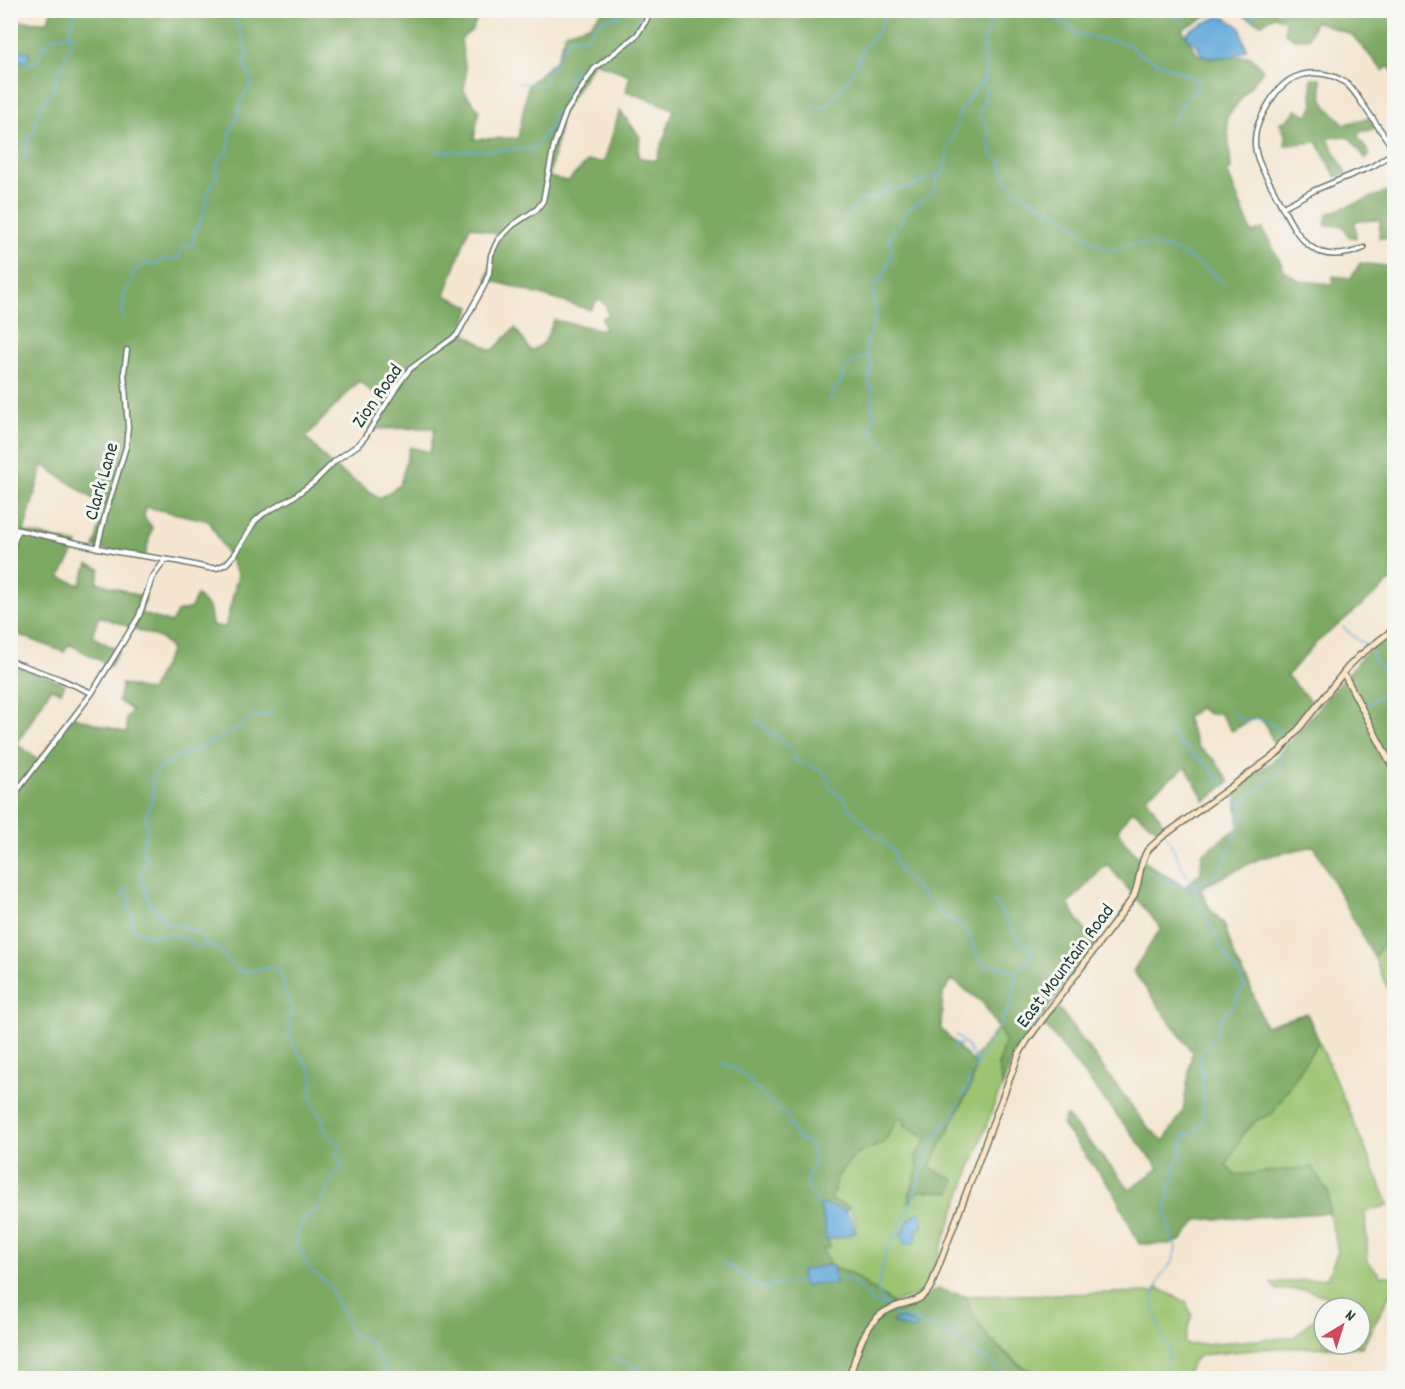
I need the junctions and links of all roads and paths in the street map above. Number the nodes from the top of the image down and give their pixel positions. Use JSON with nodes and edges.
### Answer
{"nodes":[{"id":1,"x":650,"y":10,"type":"edge"},
{"id":2,"x":1394,"y":153,"type":"edge"},
{"id":3,"x":1283,"y":207,"type":"junction"},
{"id":4,"x":1364,"y":248,"type":"dead end"},
{"id":5,"x":127,"y":350,"type":"dead end"},
{"id":6,"x":10,"y":528,"type":"edge"},
{"id":7,"x":18,"y":530,"type":"junction"},
{"id":8,"x":97,"y":548,"type":"junction"},
{"id":9,"x":10,"y":554,"type":"edge"},
{"id":10,"x":165,"y":560,"type":"junction"},
{"id":11,"x":1395,"y":629,"type":"edge"},
{"id":12,"x":10,"y":661,"type":"edge"},
{"id":13,"x":1342,"y":673,"type":"junction"},
{"id":14,"x":92,"y":693,"type":"junction"},
{"id":15,"x":1395,"y":770,"type":"edge"},
{"id":16,"x":10,"y":800,"type":"edge"},
{"id":17,"x":849,"y":1378,"type":"edge"}],
"edges":[{"from":1,"to":10,"type":"street","name":"Zion Road"},
{"from":2,"to":3,"type":"street"},
{"from":2,"to":3,"type":"street"},
{"from":3,"to":4,"type":"street"},
{"from":5,"to":8,"type":"street","name":"Clark Lane"},
{"from":6,"to":7,"type":"street","name":"Zion Road"},
{"from":7,"to":8,"type":"street","name":"Zion Road"},
{"from":7,"to":9,"type":"street"},
{"from":8,"to":10,"type":"street","name":"Zion Road"},
{"from":10,"to":14,"type":"street"},
{"from":11,"to":13,"type":"street","name":"East Mountain Road"},
{"from":12,"to":14,"type":"street"},
{"from":13,"to":15,"type":"street"},
{"from":13,"to":17,"type":"street","name":"East Mountain Road"},
{"from":14,"to":16,"type":"street"}]}
